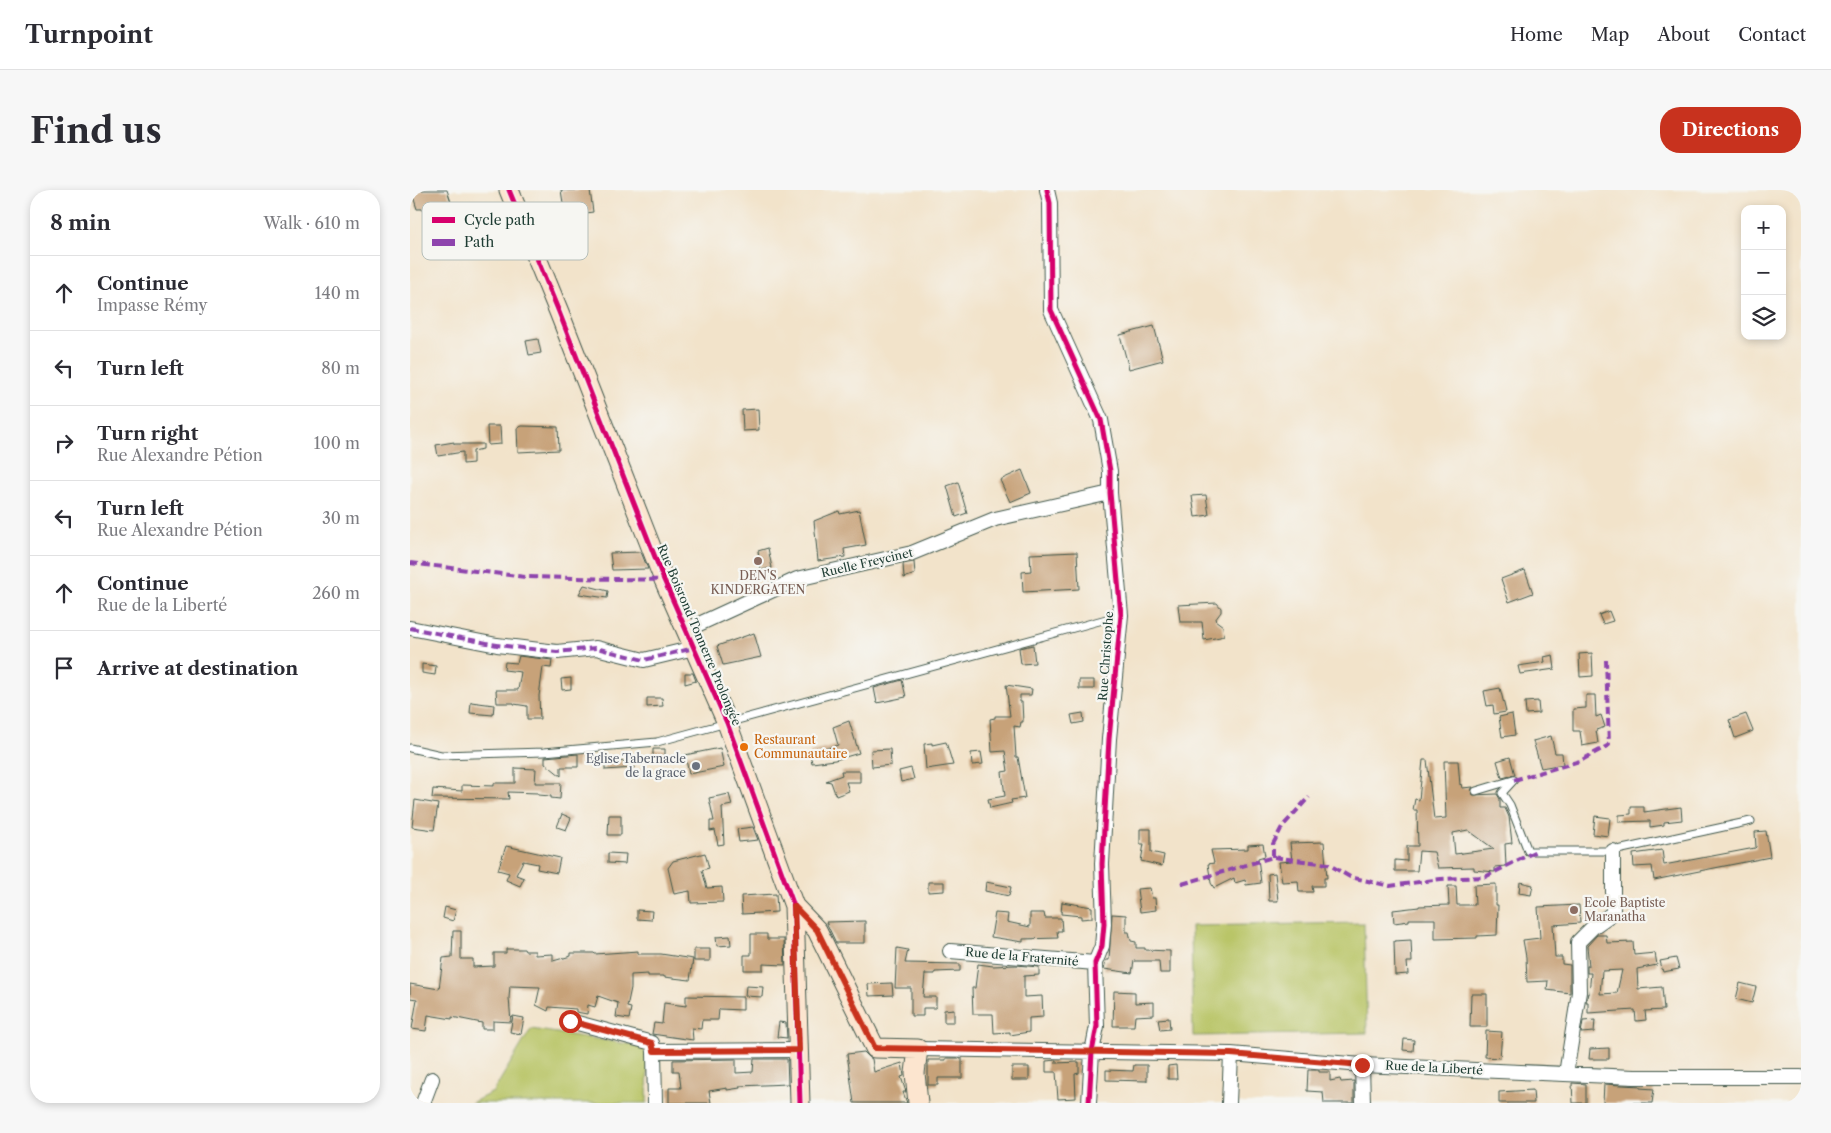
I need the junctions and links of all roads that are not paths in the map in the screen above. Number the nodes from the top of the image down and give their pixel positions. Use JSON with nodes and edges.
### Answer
{"nodes":[{"id":1,"x":509,"y":190,"type":"edge"},
{"id":2,"x":1047,"y":190,"type":"edge"},
{"id":3,"x":514,"y":202,"type":"edge"},
{"id":4,"x":538,"y":260,"type":"edge"},
{"id":5,"x":1110,"y":493,"type":"junction"},
{"id":6,"x":1121,"y":615,"type":"junction"},
{"id":7,"x":410,"y":628,"type":"edge"},
{"id":8,"x":686,"y":630,"type":"junction"},
{"id":9,"x":694,"y":648,"type":"junction"},
{"id":10,"x":727,"y":723,"type":"junction"},
{"id":11,"x":410,"y":748,"type":"edge"},
{"id":12,"x":1476,"y":791,"type":"dead end"},
{"id":13,"x":1751,"y":821,"type":"dead end"},
{"id":14,"x":1613,"y":851,"type":"junction"},
{"id":15,"x":794,"y":906,"type":"junction"},
{"id":16,"x":950,"y":951,"type":"dead end"},
{"id":17,"x":1095,"y":963,"type":"junction"},
{"id":18,"x":570,"y":1021,"type":"dead end"},
{"id":19,"x":918,"y":1049,"type":"junction"},
{"id":20,"x":799,"y":1050,"type":"junction"},
{"id":21,"x":654,"y":1051,"type":"junction"},
{"id":22,"x":1092,"y":1052,"type":"junction"},
{"id":23,"x":1231,"y":1054,"type":"junction"},
{"id":24,"x":1362,"y":1065,"type":"junction"},
{"id":25,"x":1566,"y":1074,"type":"junction"},
{"id":26,"x":1801,"y":1077,"type":"edge"},
{"id":27,"x":432,"y":1079,"type":"dead end"},
{"id":28,"x":423,"y":1103,"type":"edge"},
{"id":29,"x":655,"y":1103,"type":"edge"},
{"id":30,"x":800,"y":1103,"type":"edge"},
{"id":31,"x":918,"y":1103,"type":"edge"},
{"id":32,"x":1089,"y":1103,"type":"edge"},
{"id":33,"x":1229,"y":1103,"type":"edge"},
{"id":34,"x":1363,"y":1103,"type":"edge"}],
"edges":[{"from":1,"to":3,"type":"street","name":"Rue Boisrond Tonnerre Prolongée"},
{"from":2,"to":5,"type":"street","name":"Rue Christophe"},
{"from":4,"to":8,"type":"street","name":"Rue Boisrond Tonnerre Prolongée"},
{"from":5,"to":6,"type":"street","name":"Rue Christophe"},
{"from":5,"to":8,"type":"street","name":"Ruelle Freycinet"},
{"from":6,"to":10,"type":"lane"},
{"from":6,"to":17,"type":"street","name":"Rue Christophe"},
{"from":7,"to":9,"type":"street"},
{"from":8,"to":9,"type":"street","name":"Rue Boisrond Tonnerre Prolongée"},
{"from":9,"to":10,"type":"street","name":"Rue Boisrond Tonnerre Prolongée"},
{"from":10,"to":11,"type":"lane"},
{"from":10,"to":15,"type":"street","name":"Rue Boisrond Tonnerre Prolongée"},
{"from":12,"to":14,"type":"lane"},
{"from":13,"to":14,"type":"lane"},
{"from":14,"to":25,"type":"street"},
{"from":15,"to":19,"type":"street"},
{"from":15,"to":20,"type":"street","name":"Rue Boisrond Tonnerre Prolongée"},
{"from":16,"to":17,"type":"street","name":"Rue de la Fraternité"},
{"from":17,"to":22,"type":"street","name":"Rue Christophe"},
{"from":18,"to":21,"type":"street"},
{"from":19,"to":22,"type":"street","name":"Rue de la Liberté"},
{"from":19,"to":31,"type":"street"},
{"from":20,"to":21,"type":"street"},
{"from":20,"to":30,"type":"street","name":"Rue Boisrond Tonnerre Prolongée"},
{"from":21,"to":29,"type":"street"},
{"from":22,"to":23,"type":"street","name":"Rue de la Liberté"},
{"from":22,"to":32,"type":"street","name":"Rue Christophe"},
{"from":23,"to":24,"type":"street","name":"Rue de la Liberté"},
{"from":23,"to":33,"type":"street"},
{"from":24,"to":25,"type":"street","name":"Rue de la Liberté"},
{"from":24,"to":34,"type":"street"},
{"from":25,"to":26,"type":"street","name":"Rue de la Liberté"},
{"from":27,"to":28,"type":"street"}]}
